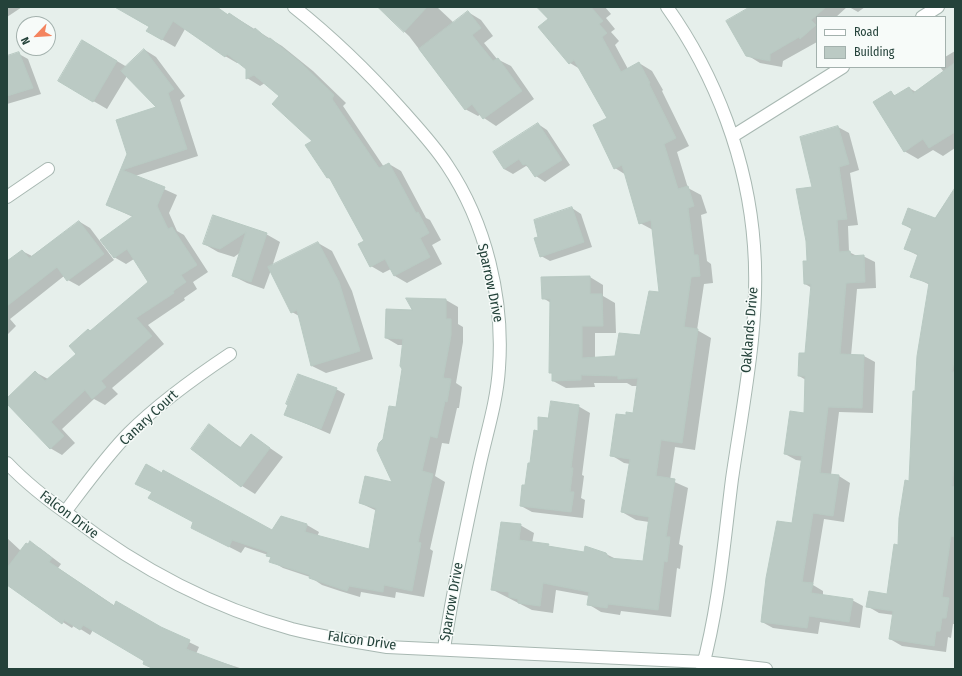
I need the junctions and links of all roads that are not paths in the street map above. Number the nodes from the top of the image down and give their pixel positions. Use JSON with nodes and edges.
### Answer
{"nodes":[{"id":1,"x":294,"y":7,"type":"edge"},
{"id":2,"x":667,"y":7,"type":"edge"},
{"id":3,"x":938,"y":7,"type":"edge"},
{"id":4,"x":924,"y":16,"type":"edge"},
{"id":5,"x":841,"y":68,"type":"edge"},
{"id":6,"x":733,"y":136,"type":"junction"},
{"id":7,"x":48,"y":169,"type":"dead end"},
{"id":8,"x":7,"y":197,"type":"edge"},
{"id":9,"x":230,"y":354,"type":"dead end"},
{"id":10,"x":7,"y":463,"type":"edge"},
{"id":11,"x":65,"y":512,"type":"junction"},
{"id":12,"x":444,"y":649,"type":"junction"},
{"id":13,"x":703,"y":666,"type":"edge"},
{"id":14,"x":766,"y":669,"type":"edge"}],
"edges":[{"from":1,"to":12,"type":"street","name":"Sparrow Drive"},
{"from":2,"to":6,"type":"street","name":"Oaklands Drive"},
{"from":3,"to":4,"type":"street"},
{"from":5,"to":6,"type":"street"},
{"from":6,"to":13,"type":"street","name":"Oaklands Drive"},
{"from":7,"to":8,"type":"street"},
{"from":9,"to":11,"type":"street","name":"Canary Court"},
{"from":10,"to":11,"type":"street","name":"Falcon Drive"},
{"from":11,"to":12,"type":"street","name":"Falcon Drive"},
{"from":12,"to":13,"type":"street","name":"Falcon Drive"},
{"from":13,"to":14,"type":"street","name":"Falcon Drive"}]}
